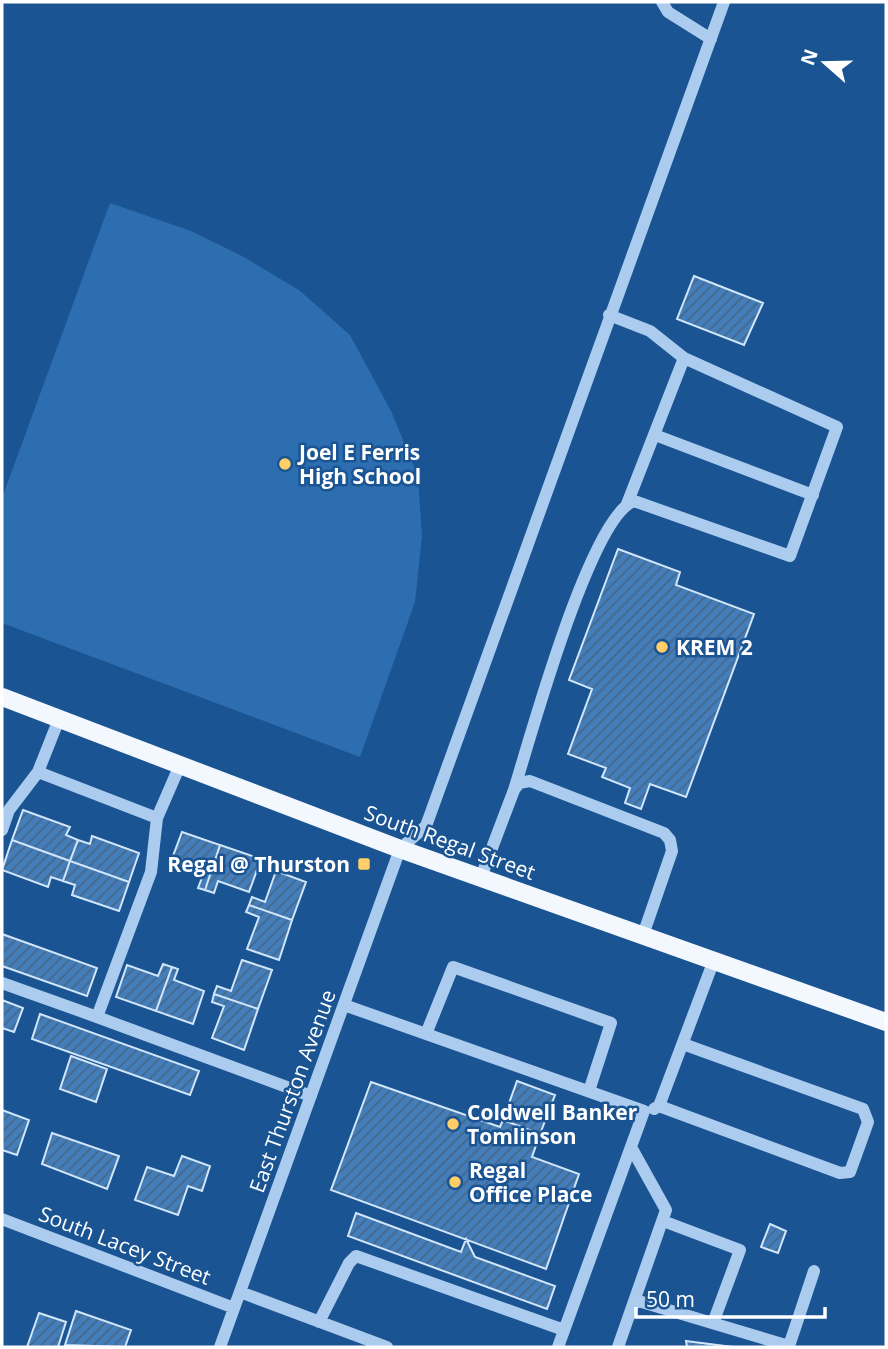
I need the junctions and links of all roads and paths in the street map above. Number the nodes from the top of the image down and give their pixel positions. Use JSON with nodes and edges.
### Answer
{"nodes":[{"id":1,"x":662,"y":2,"type":"edge"},
{"id":2,"x":724,"y":2,"type":"edge"},
{"id":3,"x":710,"y":39,"type":"junction"},
{"id":4,"x":609,"y":315,"type":"junction"},
{"id":5,"x":684,"y":358,"type":"junction"},
{"id":6,"x":655,"y":435,"type":"junction"},
{"id":7,"x":813,"y":495,"type":"junction"},
{"id":8,"x":627,"y":504,"type":"junction"},
{"id":9,"x":2,"y":697,"type":"edge"},
{"id":10,"x":59,"y":719,"type":"junction"},
{"id":11,"x":180,"y":765,"type":"junction"},
{"id":12,"x":38,"y":772,"type":"junction"},
{"id":13,"x":514,"y":790,"type":"junction"},
{"id":14,"x":157,"y":818,"type":"junction"},
{"id":15,"x":2,"y":830,"type":"edge"},
{"id":16,"x":400,"y":849,"type":"junction"},
{"id":17,"x":481,"y":877,"type":"junction"},
{"id":18,"x":643,"y":935,"type":"junction"},
{"id":19,"x":714,"y":961,"type":"junction"},
{"id":20,"x":2,"y":983,"type":"edge"},
{"id":21,"x":344,"y":1005,"type":"junction"},
{"id":22,"x":97,"y":1017,"type":"junction"},
{"id":23,"x":886,"y":1021,"type":"edge"},
{"id":24,"x":426,"y":1034,"type":"junction"},
{"id":25,"x":683,"y":1044,"type":"junction"},
{"id":26,"x":589,"y":1091,"type":"junction"},
{"id":27,"x":311,"y":1096,"type":"junction"},
{"id":28,"x":659,"y":1106,"type":"junction"},
{"id":29,"x":644,"y":1111,"type":"junction"},
{"id":30,"x":631,"y":1147,"type":"junction"},
{"id":31,"x":2,"y":1219,"type":"edge"},
{"id":32,"x":663,"y":1221,"type":"junction"},
{"id":33,"x":814,"y":1271,"type":"dead end"},
{"id":34,"x":240,"y":1292,"type":"junction"},
{"id":35,"x":635,"y":1300,"type":"junction"},
{"id":36,"x":234,"y":1308,"type":"junction"},
{"id":37,"x":319,"y":1322,"type":"junction"},
{"id":38,"x":713,"y":1324,"type":"junction"},
{"id":39,"x":565,"y":1330,"type":"junction"},
{"id":40,"x":220,"y":1347,"type":"edge"},
{"id":41,"x":387,"y":1347,"type":"edge"},
{"id":42,"x":558,"y":1347,"type":"edge"},
{"id":43,"x":618,"y":1347,"type":"edge"}],
"edges":[{"from":1,"to":3,"type":"street"},
{"from":2,"to":3,"type":"street"},
{"from":3,"to":4,"type":"street"},
{"from":4,"to":5,"type":"street"},
{"from":4,"to":16,"type":"street"},
{"from":5,"to":6,"type":"street"},
{"from":5,"to":7,"type":"street"},
{"from":6,"to":7,"type":"street"},
{"from":6,"to":8,"type":"street"},
{"from":7,"to":8,"type":"street"},
{"from":8,"to":13,"type":"street"},
{"from":9,"to":10,"type":"main road","name":"South Regal Street"},
{"from":10,"to":11,"type":"main road","name":"South Regal Street"},
{"from":10,"to":12,"type":"street"},
{"from":11,"to":14,"type":"street"},
{"from":11,"to":16,"type":"main road","name":"South Regal Street"},
{"from":12,"to":14,"type":"street"},
{"from":12,"to":15,"type":"street"},
{"from":13,"to":17,"type":"street"},
{"from":13,"to":18,"type":"street"},
{"from":14,"to":22,"type":"street"},
{"from":16,"to":17,"type":"main road","name":"South Regal Street"},
{"from":16,"to":21,"type":"street","name":"East Thurston Avenue"},
{"from":17,"to":18,"type":"main road","name":"South Regal Street"},
{"from":18,"to":19,"type":"main road","name":"South Regal Street"},
{"from":19,"to":23,"type":"main road","name":"South Regal Street"},
{"from":19,"to":25,"type":"street"},
{"from":20,"to":22,"type":"street"},
{"from":21,"to":24,"type":"street"},
{"from":21,"to":27,"type":"street","name":"East Thurston Avenue"},
{"from":22,"to":27,"type":"street"},
{"from":24,"to":26,"type":"street"},
{"from":24,"to":26,"type":"street"},
{"from":25,"to":28,"type":"street"},
{"from":25,"to":28,"type":"street"},
{"from":26,"to":29,"type":"street"},
{"from":27,"to":34,"type":"street","name":"East Thurston Avenue"},
{"from":28,"to":29,"type":"street"},
{"from":29,"to":30,"type":"street"},
{"from":30,"to":32,"type":"street"},
{"from":30,"to":39,"type":"street"},
{"from":31,"to":36,"type":"street","name":"South Lacey Street"},
{"from":32,"to":35,"type":"street"},
{"from":32,"to":38,"type":"street"},
{"from":33,"to":38,"type":"street"},
{"from":34,"to":36,"type":"street","name":"East Thurston Avenue"},
{"from":34,"to":37,"type":"street"},
{"from":35,"to":38,"type":"street"},
{"from":35,"to":43,"type":"street"},
{"from":36,"to":40,"type":"street","name":"East Thurston Avenue"},
{"from":37,"to":39,"type":"street"},
{"from":37,"to":41,"type":"street"},
{"from":39,"to":42,"type":"street"}]}
